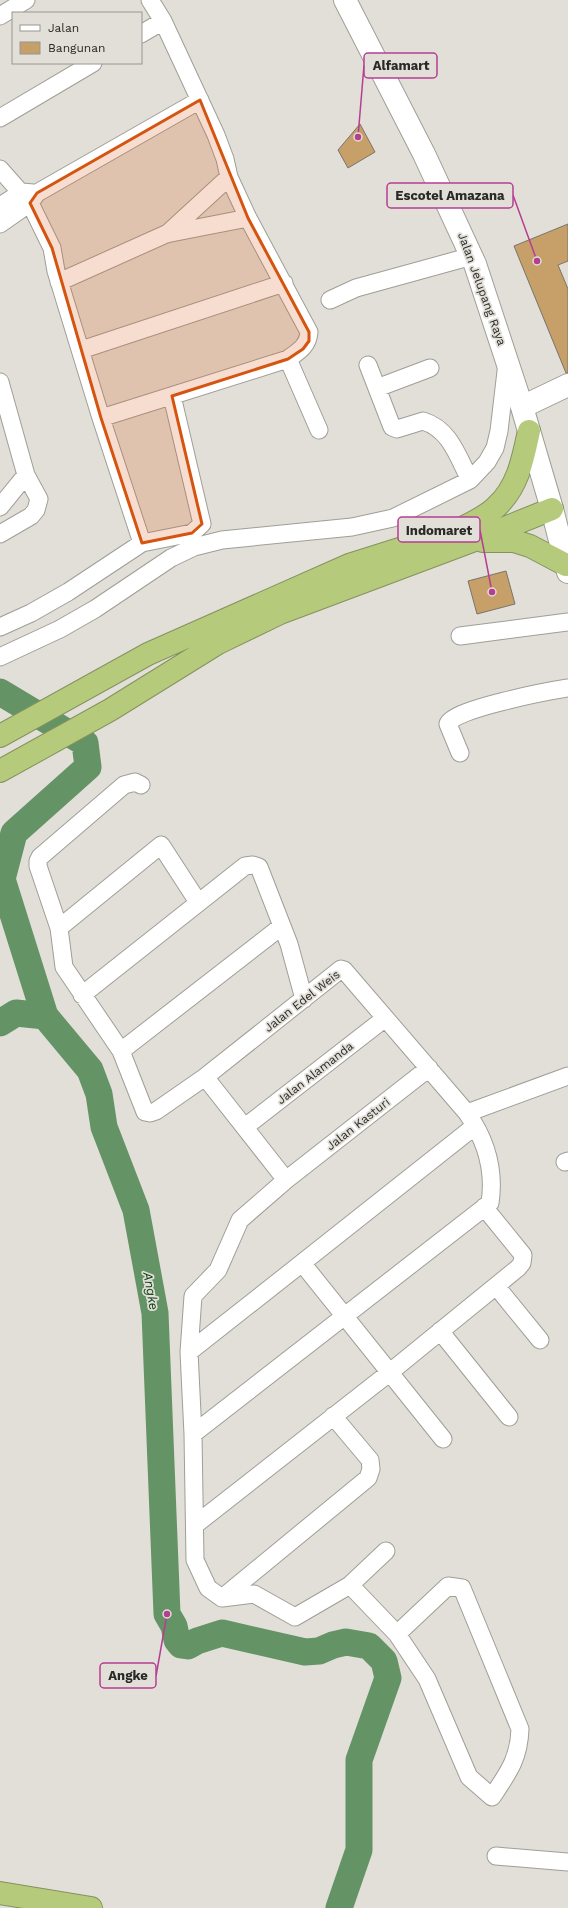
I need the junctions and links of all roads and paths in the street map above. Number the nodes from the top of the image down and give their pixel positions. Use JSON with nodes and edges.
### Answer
{"nodes":[{"id":1,"x":26,"y":0,"type":"edge"},
{"id":2,"x":150,"y":0,"type":"edge"},
{"id":3,"x":345,"y":0,"type":"edge"},
{"id":4,"x":0,"y":16,"type":"edge"},
{"id":5,"x":163,"y":21,"type":"junction"},
{"id":6,"x":142,"y":33,"type":"edge"},
{"id":7,"x":91,"y":64,"type":"edge"},
{"id":8,"x":200,"y":100,"type":"junction"},
{"id":9,"x":0,"y":118,"type":"edge"},
{"id":10,"x":0,"y":169,"type":"edge"},
{"id":11,"x":229,"y":177,"type":"junction"},
{"id":12,"x":30,"y":196,"type":"junction"},
{"id":13,"x":0,"y":206,"type":"edge"},
{"id":14,"x":248,"y":218,"type":"junction"},
{"id":15,"x":0,"y":224,"type":"edge"},
{"id":16,"x":166,"y":234,"type":"junction"},
{"id":17,"x":472,"y":256,"type":"junction"},
{"id":18,"x":59,"y":282,"type":"junction"},
{"id":19,"x":284,"y":282,"type":"junction"},
{"id":20,"x":330,"y":300,"type":"dead end"},
{"id":21,"x":81,"y":350,"type":"junction"},
{"id":22,"x":288,"y":359,"type":"junction"},
{"id":23,"x":508,"y":359,"type":"junction"},
{"id":24,"x":368,"y":365,"type":"dead end"},
{"id":25,"x":430,"y":368,"type":"dead end"},
{"id":26,"x":0,"y":382,"type":"edge"},
{"id":27,"x":568,"y":385,"type":"edge"},
{"id":28,"x":377,"y":388,"type":"junction"},
{"id":29,"x":172,"y":396,"type":"junction"},
{"id":30,"x":522,"y":407,"type":"junction"},
{"id":31,"x":100,"y":418,"type":"junction"},
{"id":32,"x":319,"y":430,"type":"dead end"},
{"id":33,"x":529,"y":431,"type":"junction"},
{"id":34,"x":26,"y":475,"type":"junction"},
{"id":35,"x":470,"y":480,"type":"junction"},
{"id":36,"x":551,"y":504,"type":"junction"},
{"id":37,"x":0,"y":507,"type":"edge"},
{"id":38,"x":0,"y":534,"type":"edge"},
{"id":39,"x":462,"y":537,"type":"junction"},
{"id":40,"x":142,"y":543,"type":"junction"},
{"id":41,"x":567,"y":569,"type":"edge"},
{"id":42,"x":568,"y":622,"type":"edge"},
{"id":43,"x":0,"y":627,"type":"edge"},
{"id":44,"x":460,"y":636,"type":"dead end"},
{"id":45,"x":0,"y":658,"type":"edge"},
{"id":46,"x":568,"y":688,"type":"edge"},
{"id":47,"x":0,"y":736,"type":"edge"},
{"id":48,"x":460,"y":753,"type":"dead end"},
{"id":49,"x":0,"y":771,"type":"edge"},
{"id":50,"x":141,"y":785,"type":"dead end"},
{"id":51,"x":198,"y":902,"type":"junction"},
{"id":52,"x":282,"y":926,"type":"junction"},
{"id":53,"x":58,"y":928,"type":"junction"},
{"id":54,"x":82,"y":995,"type":"junction"},
{"id":55,"x":304,"y":999,"type":"junction"},
{"id":56,"x":384,"y":1019,"type":"junction"},
{"id":57,"x":122,"y":1051,"type":"junction"},
{"id":58,"x":429,"y":1068,"type":"junction"},
{"id":59,"x":568,"y":1076,"type":"edge"},
{"id":60,"x":205,"y":1077,"type":"junction"},
{"id":61,"x":471,"y":1120,"type":"junction"},
{"id":62,"x":245,"y":1127,"type":"junction"},
{"id":63,"x":286,"y":1180,"type":"junction"},
{"id":64,"x":484,"y":1207,"type":"junction"},
{"id":65,"x":302,"y":1262,"type":"junction"},
{"id":66,"x":496,"y":1286,"type":"junction"},
{"id":67,"x":345,"y":1314,"type":"junction"},
{"id":68,"x":440,"y":1331,"type":"junction"},
{"id":69,"x":540,"y":1340,"type":"dead end"},
{"id":70,"x":189,"y":1352,"type":"junction"},
{"id":71,"x":389,"y":1373,"type":"junction"},
{"id":72,"x":333,"y":1416,"type":"junction"},
{"id":73,"x":509,"y":1417,"type":"dead end"},
{"id":74,"x":193,"y":1434,"type":"junction"},
{"id":75,"x":443,"y":1439,"type":"dead end"},
{"id":76,"x":195,"y":1525,"type":"junction"},
{"id":77,"x":386,"y":1551,"type":"dead end"},
{"id":78,"x":350,"y":1585,"type":"junction"},
{"id":79,"x":222,"y":1598,"type":"junction"},
{"id":80,"x":397,"y":1634,"type":"junction"},
{"id":81,"x":496,"y":1856,"type":"dead end"},
{"id":82,"x":568,"y":1862,"type":"edge"},
{"id":83,"x":0,"y":1893,"type":"edge"},
{"id":84,"x":91,"y":1908,"type":"edge"}],
"edges":[{"from":1,"to":4,"type":"street"},
{"from":2,"to":5,"type":"street"},
{"from":3,"to":17,"type":"street","name":"Jalan Jelupang Raya"},
{"from":5,"to":6,"type":"street"},
{"from":5,"to":8,"type":"street"},
{"from":7,"to":9,"type":"street"},
{"from":8,"to":11,"type":"street"},
{"from":8,"to":12,"type":"street"},
{"from":10,"to":12,"type":"street"},
{"from":11,"to":14,"type":"street"},
{"from":11,"to":16,"type":"street"},
{"from":12,"to":13,"type":"street"},
{"from":12,"to":15,"type":"street"},
{"from":12,"to":18,"type":"street"},
{"from":14,"to":16,"type":"street"},
{"from":14,"to":19,"type":"street"},
{"from":16,"to":18,"type":"street"},
{"from":17,"to":20,"type":"street"},
{"from":17,"to":23,"type":"street","name":"Jalan Jelupang Raya"},
{"from":18,"to":21,"type":"street"},
{"from":19,"to":21,"type":"street"},
{"from":19,"to":22,"type":"street"},
{"from":21,"to":31,"type":"street"},
{"from":22,"to":29,"type":"street"},
{"from":22,"to":32,"type":"street"},
{"from":23,"to":30,"type":"street","name":"Jalan Jelupang Raya"},
{"from":23,"to":35,"type":"street"},
{"from":24,"to":28,"type":"street"},
{"from":25,"to":28,"type":"street"},
{"from":26,"to":34,"type":"street"},
{"from":27,"to":30,"type":"street"},
{"from":28,"to":35,"type":"street"},
{"from":29,"to":31,"type":"street"},
{"from":29,"to":40,"type":"street"},
{"from":30,"to":33,"type":"street","name":"Jalan Jelupang Raya"},
{"from":31,"to":40,"type":"street"},
{"from":33,"to":36,"type":"street","name":"Jalan Jelupang Raya"},
{"from":33,"to":39,"type":"highway"},
{"from":34,"to":37,"type":"street"},
{"from":34,"to":38,"type":"street"},
{"from":35,"to":45,"type":"street"},
{"from":36,"to":39,"type":"highway"},
{"from":36,"to":41,"type":"street","name":"Jalan Jelupang Raya"},
{"from":39,"to":41,"type":"highway"},
{"from":39,"to":47,"type":"highway"},
{"from":39,"to":49,"type":"highway"},
{"from":40,"to":43,"type":"street"},
{"from":42,"to":44,"type":"street"},
{"from":46,"to":48,"type":"street"},
{"from":50,"to":53,"type":"street"},
{"from":51,"to":52,"type":"street"},
{"from":51,"to":53,"type":"street"},
{"from":51,"to":54,"type":"street"},
{"from":52,"to":55,"type":"street"},
{"from":52,"to":57,"type":"street"},
{"from":53,"to":54,"type":"street"},
{"from":54,"to":57,"type":"street"},
{"from":55,"to":56,"type":"street","name":"Jalan Edel Weis"},
{"from":55,"to":60,"type":"street","name":"Jalan Edel Weis"},
{"from":56,"to":58,"type":"street","name":"Jalan Edel Weis"},
{"from":56,"to":62,"type":"street","name":"Jalan Alamanda"},
{"from":57,"to":60,"type":"street","name":"Jalan Edel Weis"},
{"from":58,"to":61,"type":"street","name":"Jalan Edel Weis"},
{"from":58,"to":63,"type":"street","name":"Jalan Kasturi"},
{"from":59,"to":61,"type":"street"},
{"from":60,"to":62,"type":"street"},
{"from":61,"to":64,"type":"street","name":"Jalan Edel Weis"},
{"from":61,"to":65,"type":"street"},
{"from":62,"to":63,"type":"street"},
{"from":63,"to":70,"type":"street","name":"Jalan Kasturi"},
{"from":64,"to":66,"type":"street"},
{"from":64,"to":67,"type":"street"},
{"from":65,"to":67,"type":"street"},
{"from":65,"to":70,"type":"street"},
{"from":66,"to":68,"type":"street"},
{"from":66,"to":69,"type":"street"},
{"from":67,"to":71,"type":"street"},
{"from":67,"to":74,"type":"street"},
{"from":68,"to":71,"type":"street"},
{"from":68,"to":73,"type":"street"},
{"from":70,"to":74,"type":"street","name":"Jalan Kasturi"},
{"from":71,"to":72,"type":"street"},
{"from":71,"to":75,"type":"street"},
{"from":72,"to":76,"type":"street"},
{"from":72,"to":79,"type":"street"},
{"from":74,"to":76,"type":"street","name":"Jalan Kasturi"},
{"from":76,"to":79,"type":"street","name":"Jalan Kasturi"},
{"from":77,"to":78,"type":"street"},
{"from":78,"to":79,"type":"street"},
{"from":78,"to":80,"type":"street"},
{"from":80,"to":80,"type":"street"},
{"from":81,"to":82,"type":"street"},
{"from":83,"to":84,"type":"highway"}]}
